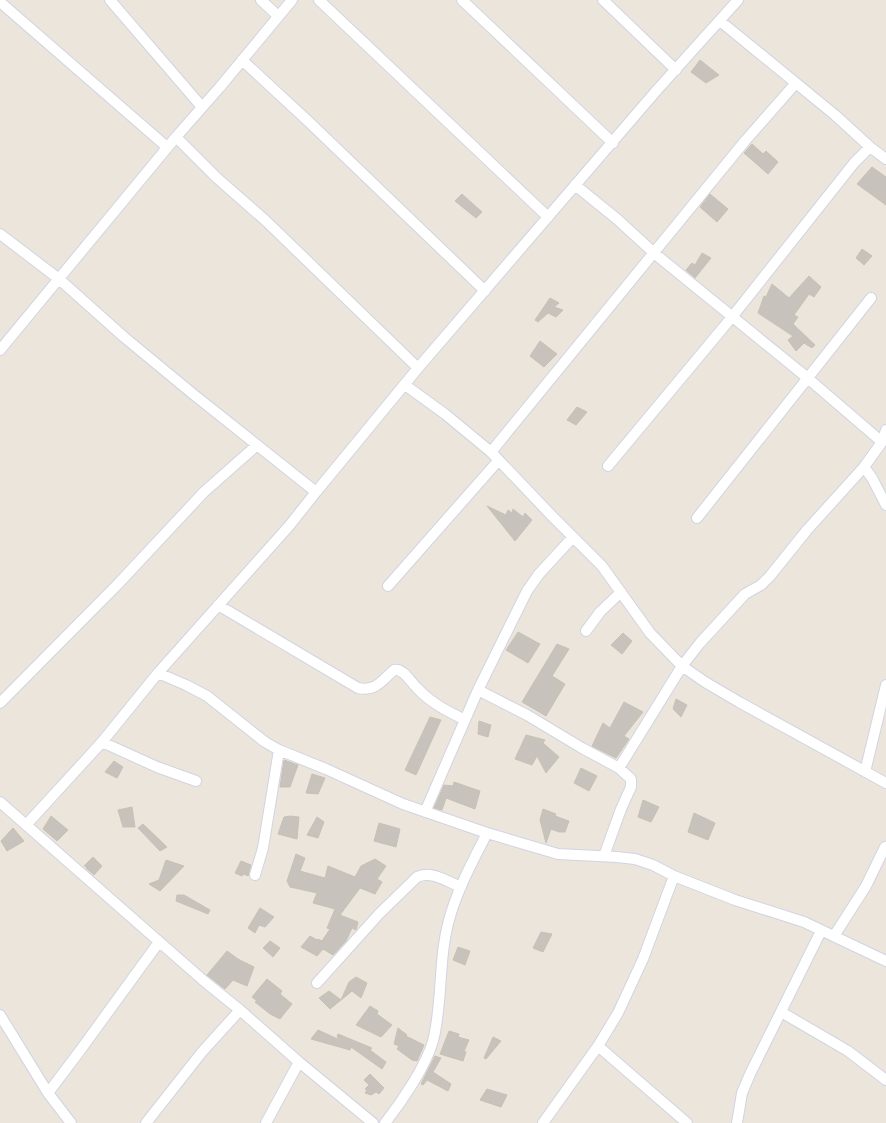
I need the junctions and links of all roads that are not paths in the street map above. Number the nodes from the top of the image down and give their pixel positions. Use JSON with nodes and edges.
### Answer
{"nodes":[{"id":1,"x":110,"y":0,"type":"edge"},
{"id":2,"x":261,"y":0,"type":"edge"},
{"id":3,"x":292,"y":0,"type":"edge"},
{"id":4,"x":319,"y":0,"type":"edge"},
{"id":5,"x":462,"y":0,"type":"edge"},
{"id":6,"x":603,"y":0,"type":"edge"},
{"id":7,"x":738,"y":0,"type":"edge"},
{"id":8,"x":0,"y":2,"type":"edge"},
{"id":9,"x":278,"y":16,"type":"junction"},
{"id":10,"x":720,"y":21,"type":"junction"},
{"id":11,"x":242,"y":60,"type":"junction"},
{"id":12,"x":676,"y":70,"type":"junction"},
{"id":13,"x":796,"y":83,"type":"junction"},
{"id":14,"x":202,"y":107,"type":"junction"},
{"id":15,"x":176,"y":137,"type":"junction"},
{"id":16,"x":613,"y":143,"type":"junction"},
{"id":17,"x":167,"y":147,"type":"junction"},
{"id":18,"x":870,"y":147,"type":"junction"},
{"id":19,"x":886,"y":159,"type":"edge"},
{"id":20,"x":575,"y":185,"type":"junction"},
{"id":21,"x":548,"y":217,"type":"junction"},
{"id":22,"x":0,"y":234,"type":"edge"},
{"id":23,"x":654,"y":253,"type":"junction"},
{"id":24,"x":59,"y":279,"type":"junction"},
{"id":25,"x":485,"y":291,"type":"junction"},
{"id":26,"x":870,"y":298,"type":"dead end"},
{"id":27,"x":732,"y":317,"type":"junction"},
{"id":28,"x":0,"y":350,"type":"edge"},
{"id":29,"x":418,"y":368,"type":"junction"},
{"id":30,"x":808,"y":378,"type":"junction"},
{"id":31,"x":405,"y":385,"type":"junction"},
{"id":32,"x":886,"y":430,"type":"edge"},
{"id":33,"x":882,"y":442,"type":"junction"},
{"id":34,"x":256,"y":446,"type":"junction"},
{"id":35,"x":491,"y":452,"type":"junction"},
{"id":36,"x":498,"y":460,"type":"junction"},
{"id":37,"x":608,"y":466,"type":"dead end"},
{"id":38,"x":864,"y":467,"type":"junction"},
{"id":39,"x":316,"y":492,"type":"junction"},
{"id":40,"x":886,"y":505,"type":"edge"},
{"id":41,"x":697,"y":518,"type":"dead end"},
{"id":42,"x":573,"y":537,"type":"junction"},
{"id":43,"x":388,"y":586,"type":"dead end"},
{"id":44,"x":621,"y":592,"type":"junction"},
{"id":45,"x":218,"y":605,"type":"junction"},
{"id":46,"x":586,"y":631,"type":"dead end"},
{"id":47,"x":682,"y":666,"type":"junction"},
{"id":48,"x":158,"y":673,"type":"junction"},
{"id":49,"x":886,"y":686,"type":"edge"},
{"id":50,"x":478,"y":690,"type":"junction"},
{"id":51,"x":0,"y":703,"type":"edge"},
{"id":52,"x":465,"y":720,"type":"junction"},
{"id":53,"x":102,"y":742,"type":"junction"},
{"id":54,"x":279,"y":750,"type":"junction"},
{"id":55,"x":619,"y":768,"type":"junction"},
{"id":56,"x":865,"y":772,"type":"junction"},
{"id":57,"x":196,"y":781,"type":"dead end"},
{"id":58,"x":886,"y":783,"type":"edge"},
{"id":59,"x":0,"y":802,"type":"edge"},
{"id":60,"x":425,"y":812,"type":"junction"},
{"id":61,"x":26,"y":825,"type":"junction"},
{"id":62,"x":487,"y":834,"type":"junction"},
{"id":63,"x":885,"y":847,"type":"edge"},
{"id":64,"x":604,"y":856,"type":"junction"},
{"id":65,"x":254,"y":875,"type":"dead end"},
{"id":66,"x":674,"y":876,"type":"junction"},
{"id":67,"x":461,"y":887,"type":"junction"},
{"id":68,"x":821,"y":931,"type":"junction"},
{"id":69,"x":834,"y":936,"type":"junction"},
{"id":70,"x":159,"y":942,"type":"junction"},
{"id":71,"x":886,"y":961,"type":"edge"},
{"id":72,"x":317,"y":984,"type":"dead end"},
{"id":73,"x":240,"y":1010,"type":"junction"},
{"id":74,"x":781,"y":1012,"type":"junction"},
{"id":75,"x":0,"y":1015,"type":"edge"},
{"id":76,"x":598,"y":1046,"type":"junction"},
{"id":77,"x":298,"y":1062,"type":"junction"},
{"id":78,"x":886,"y":1080,"type":"edge"},
{"id":79,"x":48,"y":1092,"type":"junction"},
{"id":80,"x":71,"y":1123,"type":"edge"},
{"id":81,"x":146,"y":1123,"type":"edge"},
{"id":82,"x":266,"y":1123,"type":"edge"},
{"id":83,"x":373,"y":1123,"type":"edge"},
{"id":84,"x":385,"y":1123,"type":"edge"},
{"id":85,"x":543,"y":1123,"type":"edge"},
{"id":86,"x":687,"y":1123,"type":"edge"},
{"id":87,"x":736,"y":1123,"type":"edge"}],
"edges":[{"from":1,"to":14,"type":"street"},
{"from":2,"to":9,"type":"street"},
{"from":3,"to":9,"type":"street"},
{"from":4,"to":21,"type":"street"},
{"from":5,"to":16,"type":"street"},
{"from":6,"to":12,"type":"street"},
{"from":7,"to":10,"type":"street"},
{"from":8,"to":17,"type":"street"},
{"from":9,"to":11,"type":"street"},
{"from":10,"to":12,"type":"street"},
{"from":10,"to":13,"type":"street"},
{"from":11,"to":14,"type":"street"},
{"from":11,"to":25,"type":"street"},
{"from":12,"to":16,"type":"street"},
{"from":13,"to":18,"type":"street"},
{"from":13,"to":23,"type":"street"},
{"from":14,"to":15,"type":"street"},
{"from":15,"to":17,"type":"street"},
{"from":15,"to":29,"type":"street"},
{"from":16,"to":20,"type":"street"},
{"from":17,"to":24,"type":"street"},
{"from":18,"to":19,"type":"street"},
{"from":18,"to":27,"type":"street"},
{"from":20,"to":21,"type":"street"},
{"from":20,"to":23,"type":"street"},
{"from":21,"to":25,"type":"street"},
{"from":22,"to":24,"type":"street"},
{"from":23,"to":27,"type":"street"},
{"from":23,"to":35,"type":"street"},
{"from":24,"to":28,"type":"street"},
{"from":24,"to":34,"type":"street"},
{"from":25,"to":29,"type":"street"},
{"from":26,"to":30,"type":"street"},
{"from":27,"to":30,"type":"street"},
{"from":27,"to":37,"type":"street"},
{"from":29,"to":31,"type":"street"},
{"from":30,"to":33,"type":"street"},
{"from":30,"to":41,"type":"street"},
{"from":31,"to":35,"type":"street"},
{"from":31,"to":39,"type":"street"},
{"from":32,"to":33,"type":"street"},
{"from":33,"to":38,"type":"street"},
{"from":34,"to":39,"type":"street"},
{"from":34,"to":51,"type":"street"},
{"from":35,"to":36,"type":"street"},
{"from":36,"to":42,"type":"street"},
{"from":36,"to":43,"type":"street"},
{"from":38,"to":40,"type":"street"},
{"from":38,"to":47,"type":"street"},
{"from":39,"to":45,"type":"street"},
{"from":42,"to":44,"type":"street"},
{"from":42,"to":50,"type":"street"},
{"from":44,"to":46,"type":"street"},
{"from":44,"to":47,"type":"street"},
{"from":45,"to":48,"type":"street"},
{"from":45,"to":52,"type":"street"},
{"from":47,"to":55,"type":"street"},
{"from":47,"to":56,"type":"street"},
{"from":48,"to":53,"type":"street"},
{"from":48,"to":54,"type":"street"},
{"from":49,"to":56,"type":"street"},
{"from":50,"to":52,"type":"street"},
{"from":50,"to":55,"type":"street"},
{"from":52,"to":60,"type":"street"},
{"from":53,"to":57,"type":"street"},
{"from":53,"to":61,"type":"street"},
{"from":54,"to":60,"type":"street"},
{"from":54,"to":65,"type":"street"},
{"from":55,"to":64,"type":"street"},
{"from":56,"to":58,"type":"street"},
{"from":59,"to":61,"type":"street"},
{"from":60,"to":62,"type":"street"},
{"from":61,"to":70,"type":"street"},
{"from":62,"to":64,"type":"street"},
{"from":62,"to":67,"type":"street"},
{"from":63,"to":69,"type":"street"},
{"from":64,"to":66,"type":"street"},
{"from":66,"to":68,"type":"street"},
{"from":66,"to":76,"type":"street"},
{"from":67,"to":72,"type":"street"},
{"from":67,"to":84,"type":"street"},
{"from":68,"to":69,"type":"street"},
{"from":68,"to":74,"type":"street"},
{"from":69,"to":71,"type":"street"},
{"from":70,"to":73,"type":"street"},
{"from":70,"to":79,"type":"street"},
{"from":73,"to":77,"type":"street"},
{"from":73,"to":81,"type":"street"},
{"from":74,"to":78,"type":"street"},
{"from":74,"to":87,"type":"street"},
{"from":75,"to":79,"type":"street"},
{"from":76,"to":85,"type":"street"},
{"from":76,"to":86,"type":"street"},
{"from":77,"to":82,"type":"street"},
{"from":77,"to":83,"type":"street"},
{"from":79,"to":80,"type":"street"}]}
